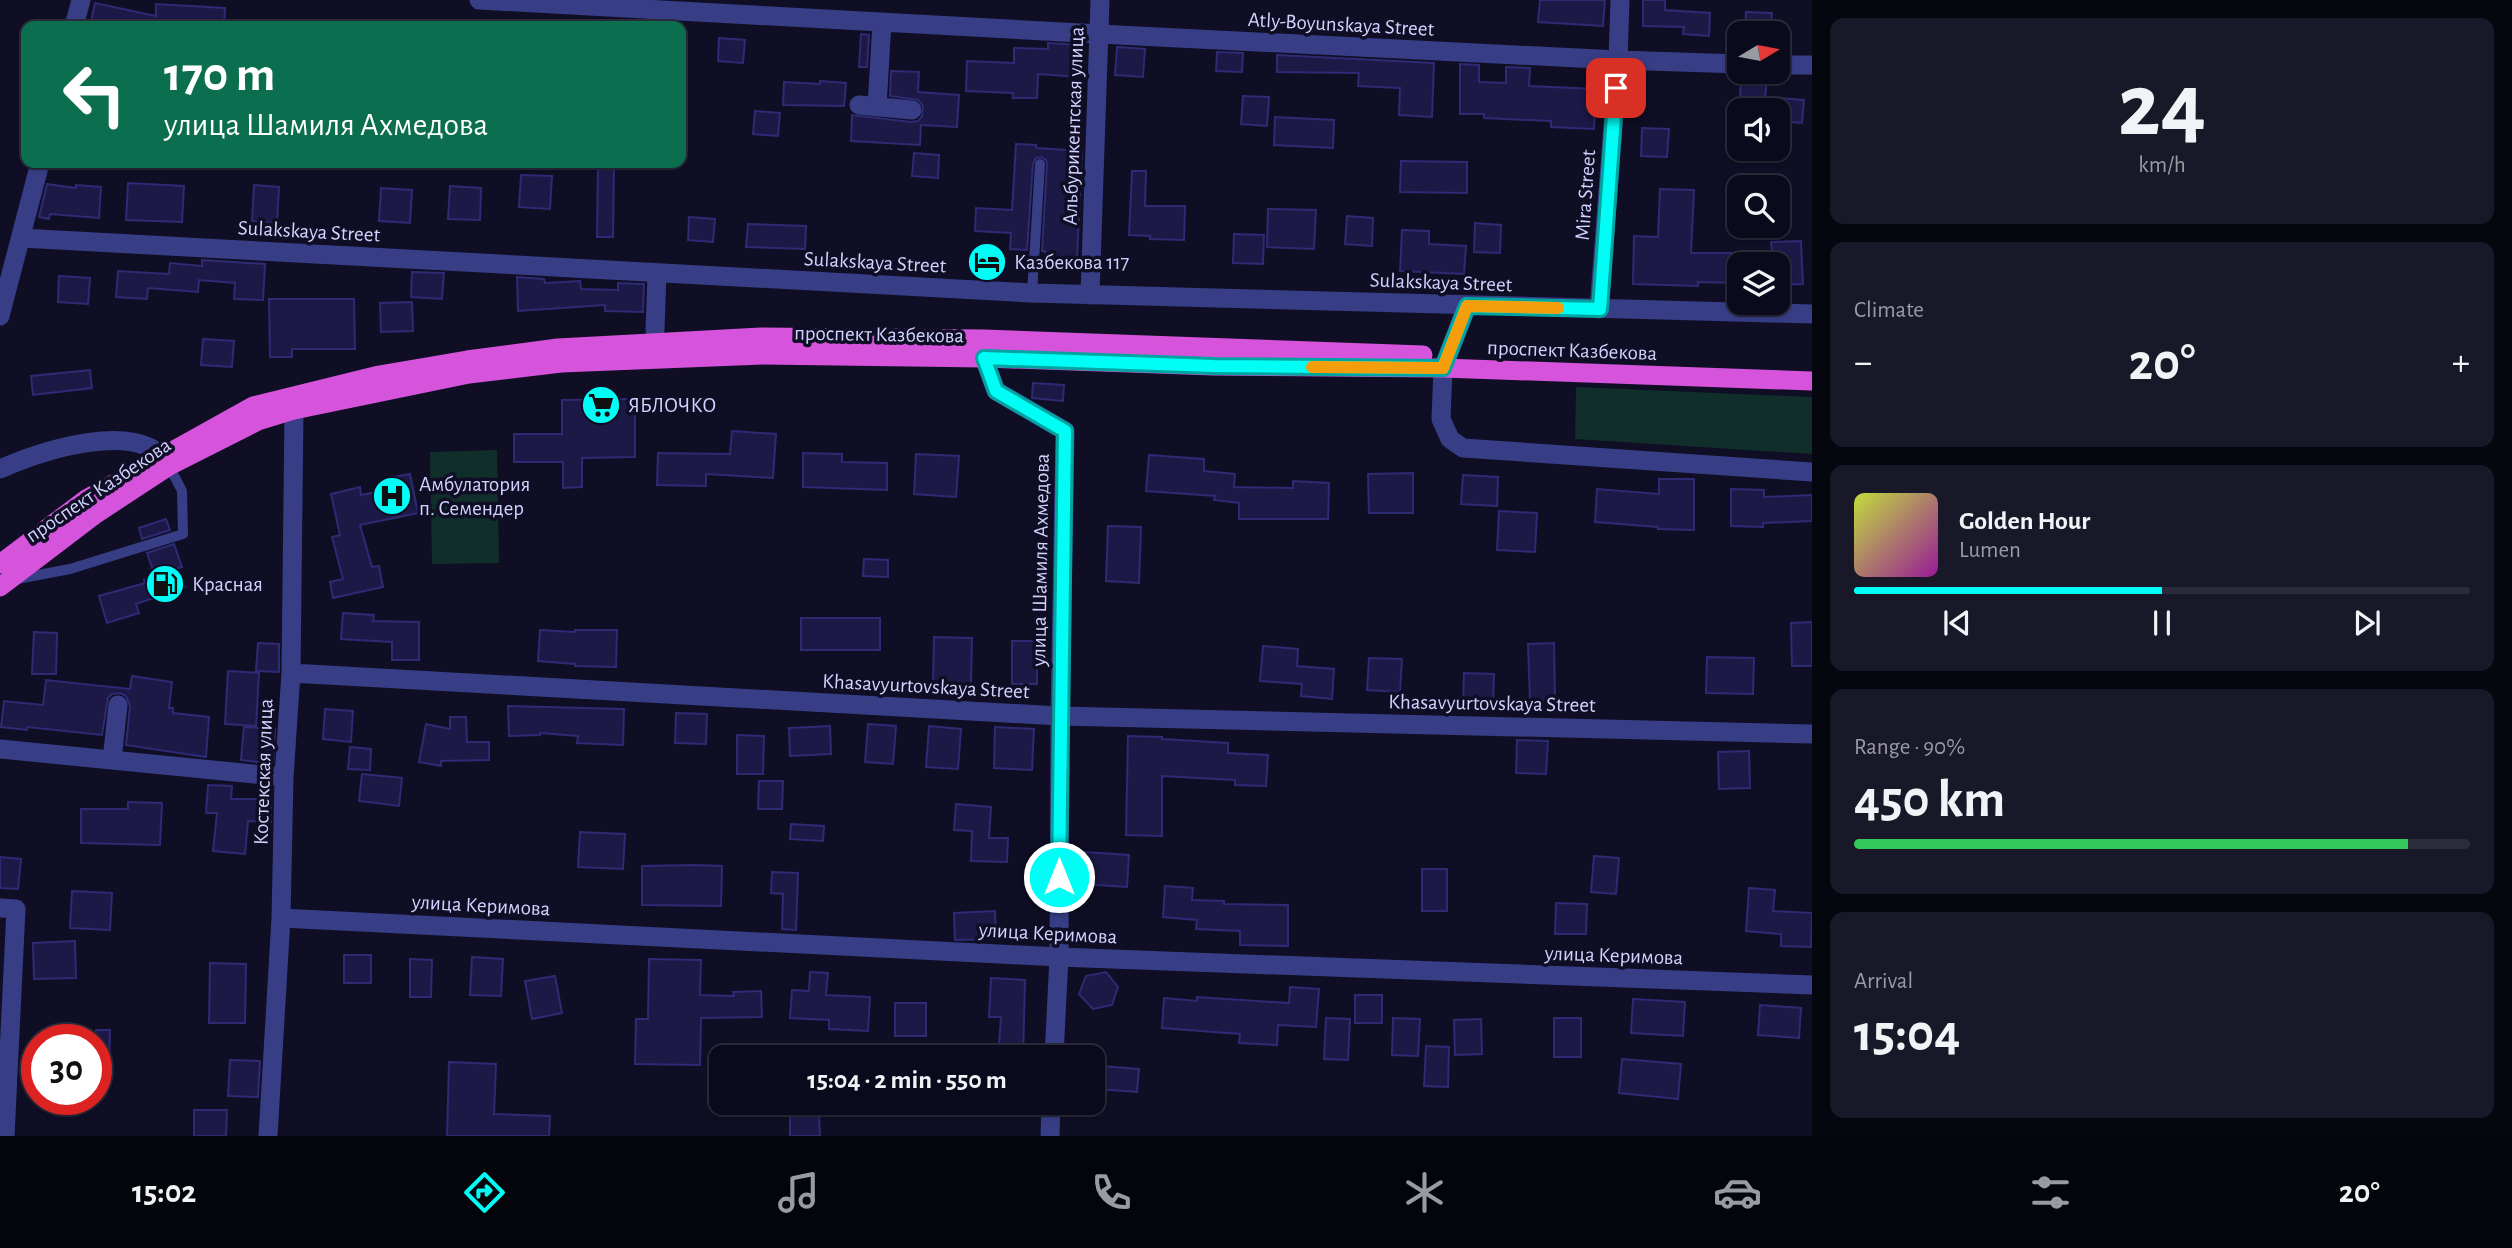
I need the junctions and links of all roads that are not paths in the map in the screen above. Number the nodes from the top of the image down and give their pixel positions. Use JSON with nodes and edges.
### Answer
{"nodes":[{"id":1,"x":81,"y":0,"type":"edge"},
{"id":2,"x":479,"y":0,"type":"edge"},
{"id":3,"x":1100,"y":0,"type":"edge"},
{"id":4,"x":1620,"y":0,"type":"edge"},
{"id":5,"x":75,"y":21,"type":"edge"},
{"id":6,"x":882,"y":22,"type":"junction"},
{"id":7,"x":1099,"y":34,"type":"junction"},
{"id":8,"x":1618,"y":60,"type":"junction"},
{"id":9,"x":1727,"y":64,"type":"edge"},
{"id":10,"x":1790,"y":65,"type":"edge"},
{"id":11,"x":1812,"y":65,"type":"edge"},
{"id":12,"x":912,"y":110,"type":"dead end"},
{"id":13,"x":1040,"y":164,"type":"dead end"},
{"id":14,"x":39,"y":168,"type":"edge"},
{"id":15,"x":21,"y":238,"type":"junction"},
{"id":16,"x":657,"y":273,"type":"junction"},
{"id":17,"x":1032,"y":293,"type":"junction"},
{"id":18,"x":1090,"y":295,"type":"junction"},
{"id":19,"x":1467,"y":306,"type":"junction"},
{"id":20,"x":1600,"y":309,"type":"junction"},
{"id":21,"x":1812,"y":314,"type":"edge"},
{"id":22,"x":0,"y":316,"type":"edge"},
{"id":23,"x":655,"y":330,"type":"dead end"},
{"id":24,"x":984,"y":358,"type":"junction"},
{"id":25,"x":1445,"y":362,"type":"junction"},
{"id":26,"x":1812,"y":368,"type":"edge"},
{"id":27,"x":1812,"y":381,"type":"edge"},
{"id":28,"x":294,"y":410,"type":"junction"},
{"id":29,"x":166,"y":460,"type":"junction"},
{"id":30,"x":0,"y":469,"type":"edge"},
{"id":31,"x":1812,"y":472,"type":"edge"},
{"id":32,"x":2,"y":577,"type":"edge"},
{"id":33,"x":291,"y":673,"type":"junction"},
{"id":34,"x":118,"y":705,"type":"dead end"},
{"id":35,"x":1060,"y":716,"type":"junction"},
{"id":36,"x":1812,"y":734,"type":"edge"},
{"id":37,"x":0,"y":749,"type":"edge"},
{"id":38,"x":112,"y":760,"type":"junction"},
{"id":39,"x":284,"y":777,"type":"junction"},
{"id":40,"x":0,"y":908,"type":"edge"},
{"id":41,"x":281,"y":918,"type":"junction"},
{"id":42,"x":1059,"y":957,"type":"junction"},
{"id":43,"x":1812,"y":985,"type":"edge"},
{"id":44,"x":1055,"y":1045,"type":"edge"},
{"id":45,"x":1050,"y":1115,"type":"edge"},
{"id":46,"x":5,"y":1136,"type":"edge"},
{"id":47,"x":268,"y":1136,"type":"edge"},
{"id":48,"x":1049,"y":1136,"type":"edge"}],
"edges":[{"from":1,"to":5,"type":"street"},
{"from":2,"to":6,"type":"street","name":"Atly-Boyunskaya Street"},
{"from":3,"to":7,"type":"street","name":"Альбурикентская улица"},
{"from":4,"to":8,"type":"street","name":"Mira Street"},
{"from":6,"to":7,"type":"street","name":"Atly-Boyunskaya Street"},
{"from":6,"to":12,"type":"street"},
{"from":7,"to":8,"type":"street","name":"Atly-Boyunskaya Street"},
{"from":7,"to":18,"type":"street","name":"Альбурикентская улица"},
{"from":8,"to":9,"type":"street","name":"Atly-Boyunskaya Street"},
{"from":8,"to":20,"type":"street","name":"Mira Street"},
{"from":10,"to":11,"type":"street"},
{"from":13,"to":17,"type":"lane"},
{"from":14,"to":15,"type":"street"},
{"from":15,"to":16,"type":"street","name":"Sulakskaya Street"},
{"from":15,"to":22,"type":"street"},
{"from":16,"to":17,"type":"street","name":"Sulakskaya Street"},
{"from":16,"to":23,"type":"street"},
{"from":17,"to":18,"type":"street","name":"Sulakskaya Street"},
{"from":18,"to":19,"type":"street","name":"Sulakskaya Street"},
{"from":19,"to":20,"type":"street","name":"Sulakskaya Street"},
{"from":19,"to":25,"type":"street"},
{"from":20,"to":21,"type":"street","name":"Sulakskaya Street"},
{"from":24,"to":25,"type":"highway","name":"проспект Казбекова"},
{"from":24,"to":28,"type":"highway","name":"проспект Казбекова"},
{"from":24,"to":35,"type":"street","name":"улица Шамиля Ахмедова"},
{"from":25,"to":26,"type":"highway","name":"проспект Казбекова"},
{"from":25,"to":27,"type":"highway","name":"проспект Казбекова"},
{"from":25,"to":29,"type":"highway","name":"проспект Казбекова"},
{"from":25,"to":31,"type":"street"},
{"from":28,"to":29,"type":"highway","name":"проспект Казбекова"},
{"from":28,"to":33,"type":"street","name":"Костекская улица"},
{"from":29,"to":30,"type":"street"},
{"from":29,"to":32,"type":"highway","name":"проспект Казбекова"},
{"from":29,"to":32,"type":"lane"},
{"from":33,"to":35,"type":"street","name":"Khasavyurtovskaya Street"},
{"from":33,"to":39,"type":"street","name":"Костекская улица"},
{"from":34,"to":38,"type":"street"},
{"from":35,"to":36,"type":"street","name":"Khasavyurtovskaya Street"},
{"from":35,"to":42,"type":"street","name":"улица Шамиля Ахмедова"},
{"from":37,"to":38,"type":"street"},
{"from":38,"to":39,"type":"street"},
{"from":39,"to":41,"type":"street","name":"Костекская улица"},
{"from":40,"to":46,"type":"street"},
{"from":41,"to":42,"type":"street","name":"улица Керимова"},
{"from":41,"to":47,"type":"street","name":"Костекская улица"},
{"from":42,"to":43,"type":"street","name":"улица Керимова"},
{"from":42,"to":44,"type":"street","name":"улица Шамиля Ахмедова"},
{"from":45,"to":48,"type":"street"}]}
